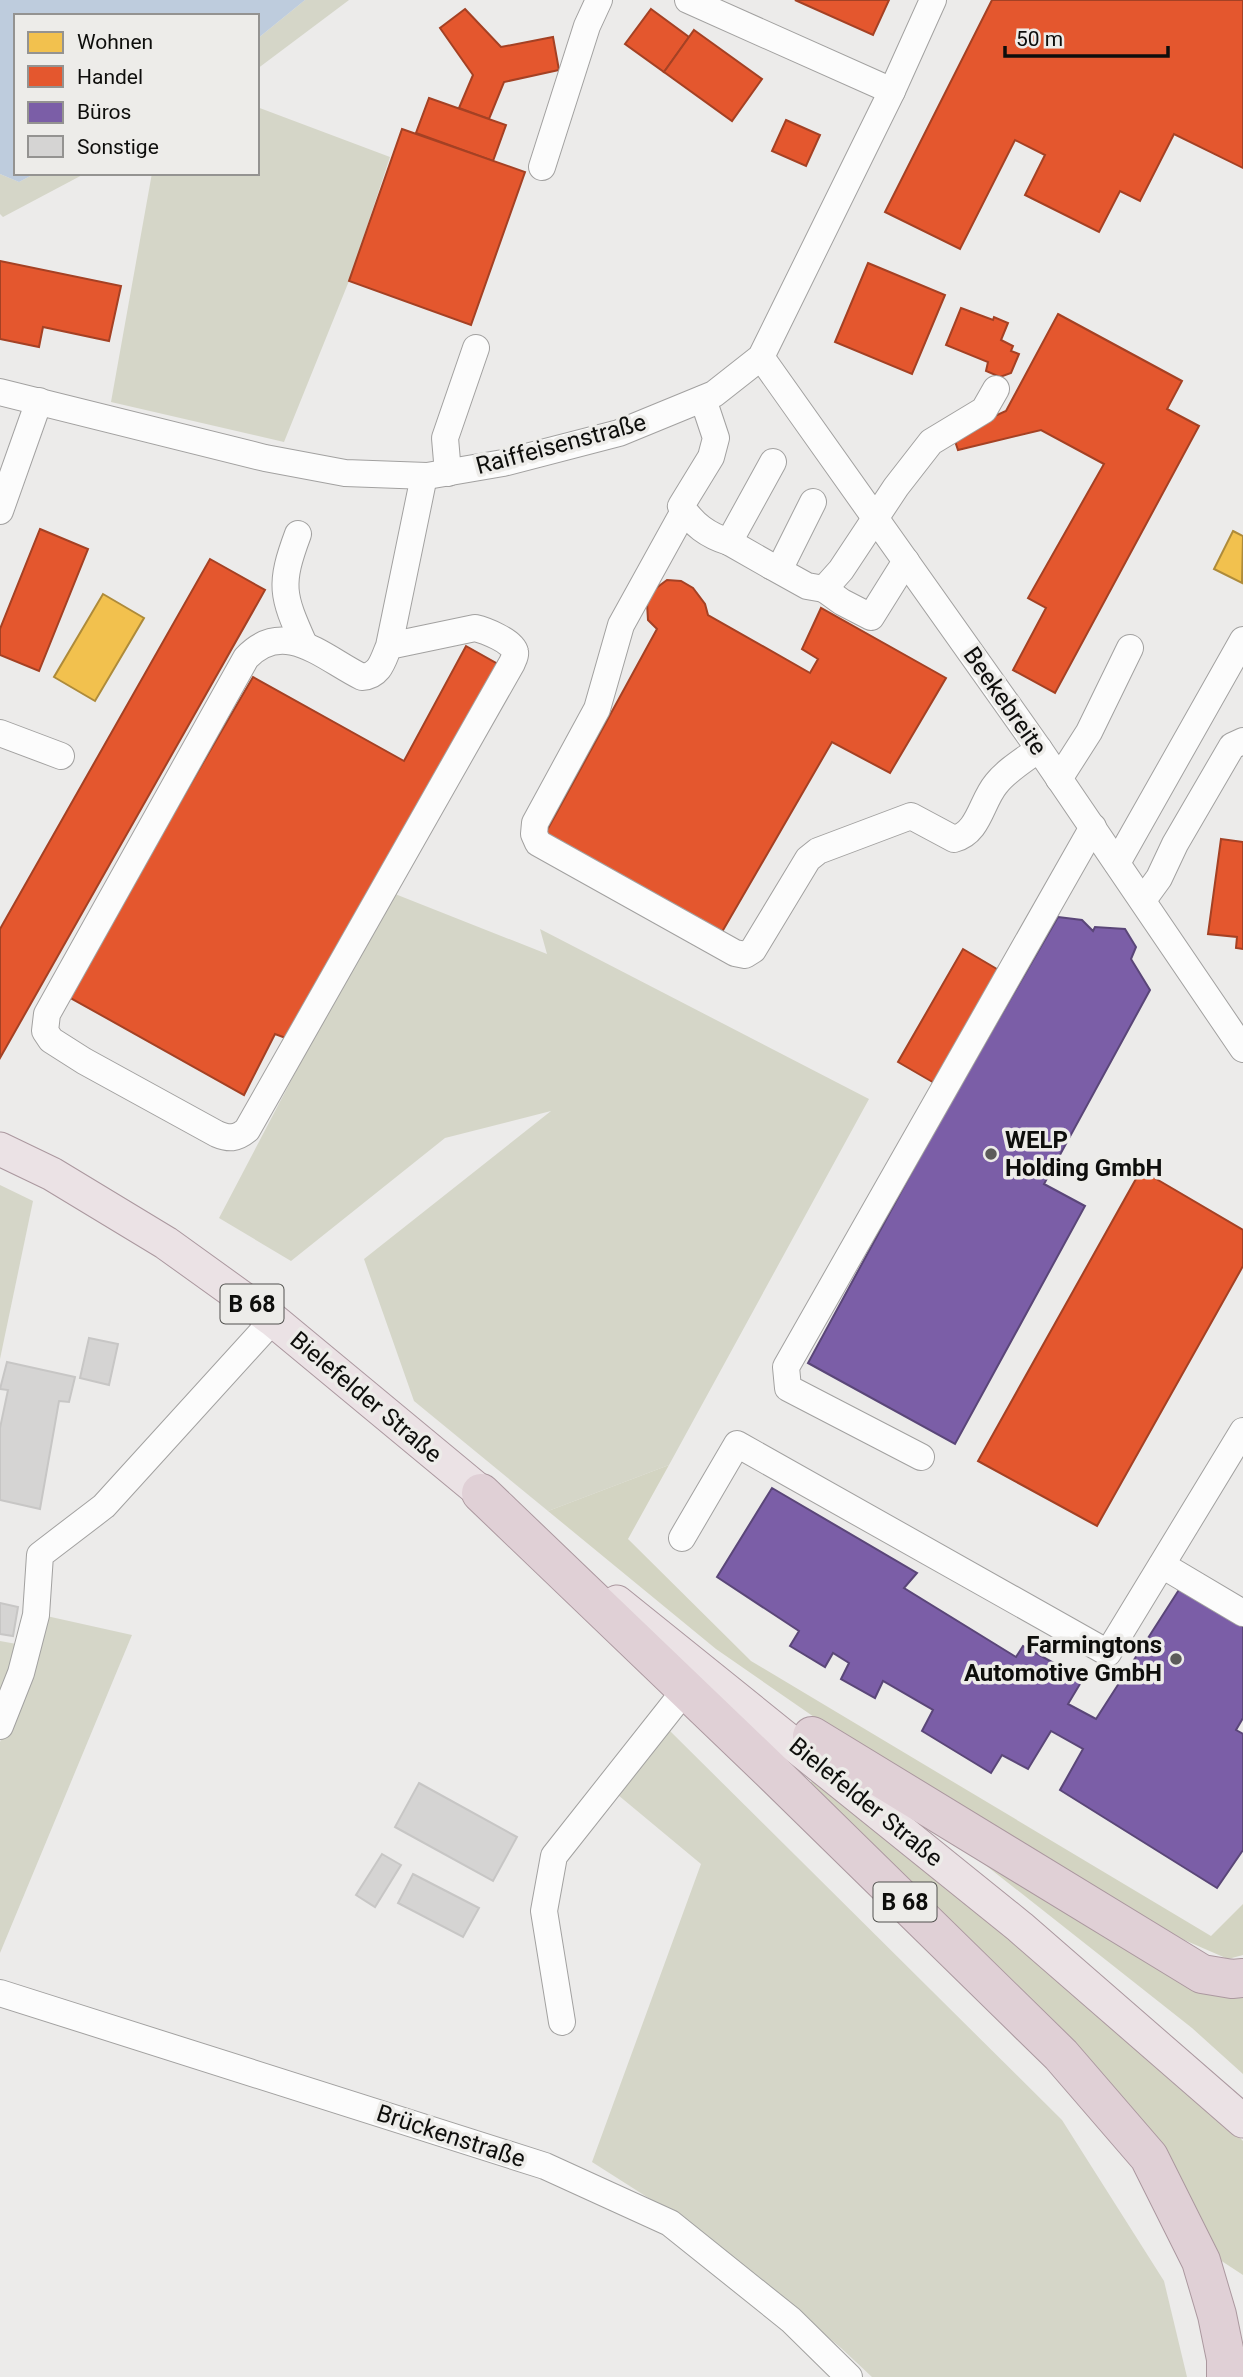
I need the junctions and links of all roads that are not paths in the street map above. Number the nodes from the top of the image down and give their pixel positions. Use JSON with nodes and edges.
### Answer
{"nodes":[{"id":1,"x":599,"y":0,"type":"edge"},
{"id":2,"x":688,"y":0,"type":"edge"},
{"id":3,"x":933,"y":0,"type":"edge"},
{"id":4,"x":892,"y":91,"type":"junction"},
{"id":5,"x":542,"y":167,"type":"dead end"},
{"id":6,"x":476,"y":348,"type":"dead end"},
{"id":7,"x":761,"y":356,"type":"junction"},
{"id":8,"x":996,"y":389,"type":"dead end"},
{"id":9,"x":0,"y":392,"type":"edge"},
{"id":10,"x":703,"y":399,"type":"junction"},
{"id":11,"x":39,"y":401,"type":"junction"},
{"id":12,"x":773,"y":462,"type":"dead end"},
{"id":13,"x":436,"y":474,"type":"junction"},
{"id":14,"x":813,"y":502,"type":"dead end"},
{"id":15,"x":0,"y":511,"type":"edge"},
{"id":16,"x":684,"y":511,"type":"junction"},
{"id":17,"x":876,"y":518,"type":"junction"},
{"id":18,"x":298,"y":534,"type":"dead end"},
{"id":19,"x":729,"y":542,"type":"junction"},
{"id":20,"x":906,"y":562,"type":"junction"},
{"id":21,"x":771,"y":566,"type":"junction"},
{"id":22,"x":824,"y":589,"type":"junction"},
{"id":23,"x":1243,"y":640,"type":"edge"},
{"id":24,"x":304,"y":644,"type":"junction"},
{"id":25,"x":389,"y":646,"type":"junction"},
{"id":26,"x":1130,"y":648,"type":"dead end"},
{"id":27,"x":0,"y":733,"type":"edge"},
{"id":28,"x":1243,"y":741,"type":"edge"},
{"id":29,"x":1039,"y":750,"type":"junction"},
{"id":30,"x":61,"y":756,"type":"dead end"},
{"id":31,"x":1059,"y":779,"type":"junction"},
{"id":32,"x":1093,"y":827,"type":"junction"},
{"id":33,"x":1117,"y":863,"type":"junction"},
{"id":34,"x":1143,"y":900,"type":"junction"},
{"id":35,"x":1243,"y":1049,"type":"edge"},
{"id":36,"x":0,"y":1149,"type":"edge"},
{"id":37,"x":273,"y":1320,"type":"junction"},
{"id":38,"x":1243,"y":1431,"type":"edge"},
{"id":39,"x":921,"y":1457,"type":"dead end"},
{"id":40,"x":481,"y":1493,"type":"junction"},
{"id":41,"x":682,"y":1538,"type":"dead end"},
{"id":42,"x":1162,"y":1565,"type":"junction"},
{"id":43,"x":1243,"y":1613,"type":"edge"},
{"id":44,"x":686,"y":1689,"type":"junction"},
{"id":45,"x":0,"y":1726,"type":"edge"},
{"id":46,"x":812,"y":1736,"type":"junction"},
{"id":47,"x":1243,"y":1978,"type":"edge"},
{"id":48,"x":0,"y":1993,"type":"edge"},
{"id":49,"x":562,"y":2022,"type":"dead end"},
{"id":50,"x":1243,"y":2099,"type":"edge"},
{"id":51,"x":1243,"y":2121,"type":"edge"},
{"id":52,"x":849,"y":2377,"type":"edge"},
{"id":53,"x":1226,"y":2377,"type":"edge"}],
"edges":[{"from":1,"to":5,"type":"street"},
{"from":2,"to":4,"type":"street"},
{"from":3,"to":4,"type":"street","name":"Raiffeisenstraße"},
{"from":4,"to":7,"type":"street","name":"Raiffeisenstraße"},
{"from":6,"to":13,"type":"street"},
{"from":7,"to":10,"type":"street","name":"Raiffeisenstraße"},
{"from":7,"to":17,"type":"street","name":"Beekebreite"},
{"from":8,"to":17,"type":"street"},
{"from":9,"to":11,"type":"street","name":"Raiffeisenstraße"},
{"from":10,"to":13,"type":"street","name":"Raiffeisenstraße"},
{"from":10,"to":16,"type":"street"},
{"from":11,"to":13,"type":"street","name":"Raiffeisenstraße"},
{"from":11,"to":15,"type":"street"},
{"from":12,"to":19,"type":"street"},
{"from":13,"to":25,"type":"street"},
{"from":14,"to":21,"type":"street"},
{"from":16,"to":19,"type":"street"},
{"from":16,"to":29,"type":"street"},
{"from":17,"to":20,"type":"street","name":"Beekebreite"},
{"from":17,"to":22,"type":"street"},
{"from":18,"to":24,"type":"street"},
{"from":19,"to":21,"type":"street"},
{"from":20,"to":22,"type":"street"},
{"from":20,"to":29,"type":"street","name":"Beekebreite"},
{"from":21,"to":22,"type":"street"},
{"from":23,"to":33,"type":"street"},
{"from":24,"to":25,"type":"street"},
{"from":24,"to":25,"type":"street"},
{"from":26,"to":31,"type":"street"},
{"from":27,"to":30,"type":"street"},
{"from":28,"to":34,"type":"street"},
{"from":29,"to":31,"type":"street","name":"Beekebreite"},
{"from":31,"to":32,"type":"street","name":"Beekebreite"},
{"from":32,"to":33,"type":"street","name":"Beekebreite"},
{"from":32,"to":39,"type":"street"},
{"from":33,"to":34,"type":"street","name":"Beekebreite"},
{"from":34,"to":35,"type":"street","name":"Beekebreite"},
{"from":36,"to":37,"type":"main road","name":"Bielefelder Straße","number":"B 68"},
{"from":37,"to":40,"type":"main road","name":"Bielefelder Straße","number":"B 68"},
{"from":37,"to":45,"type":"street"},
{"from":38,"to":42,"type":"street"},
{"from":40,"to":44,"type":"highway","number":"B 68"},
{"from":40,"to":46,"type":"main road","name":"Bielefelder Straße","number":"B 68"},
{"from":40,"to":51,"type":"main road","name":"Bielefelder Straße","number":"B 68"},
{"from":41,"to":42,"type":"street"},
{"from":42,"to":43,"type":"street"},
{"from":44,"to":49,"type":"street"},
{"from":44,"to":53,"type":"highway","number":"B 68"},
{"from":46,"to":47,"type":"highway","number":"B 68"},
{"from":46,"to":50,"type":"main road","name":"Bielefelder Straße","number":"B 68"},
{"from":48,"to":52,"type":"street","name":"Brückenstraße"}]}
